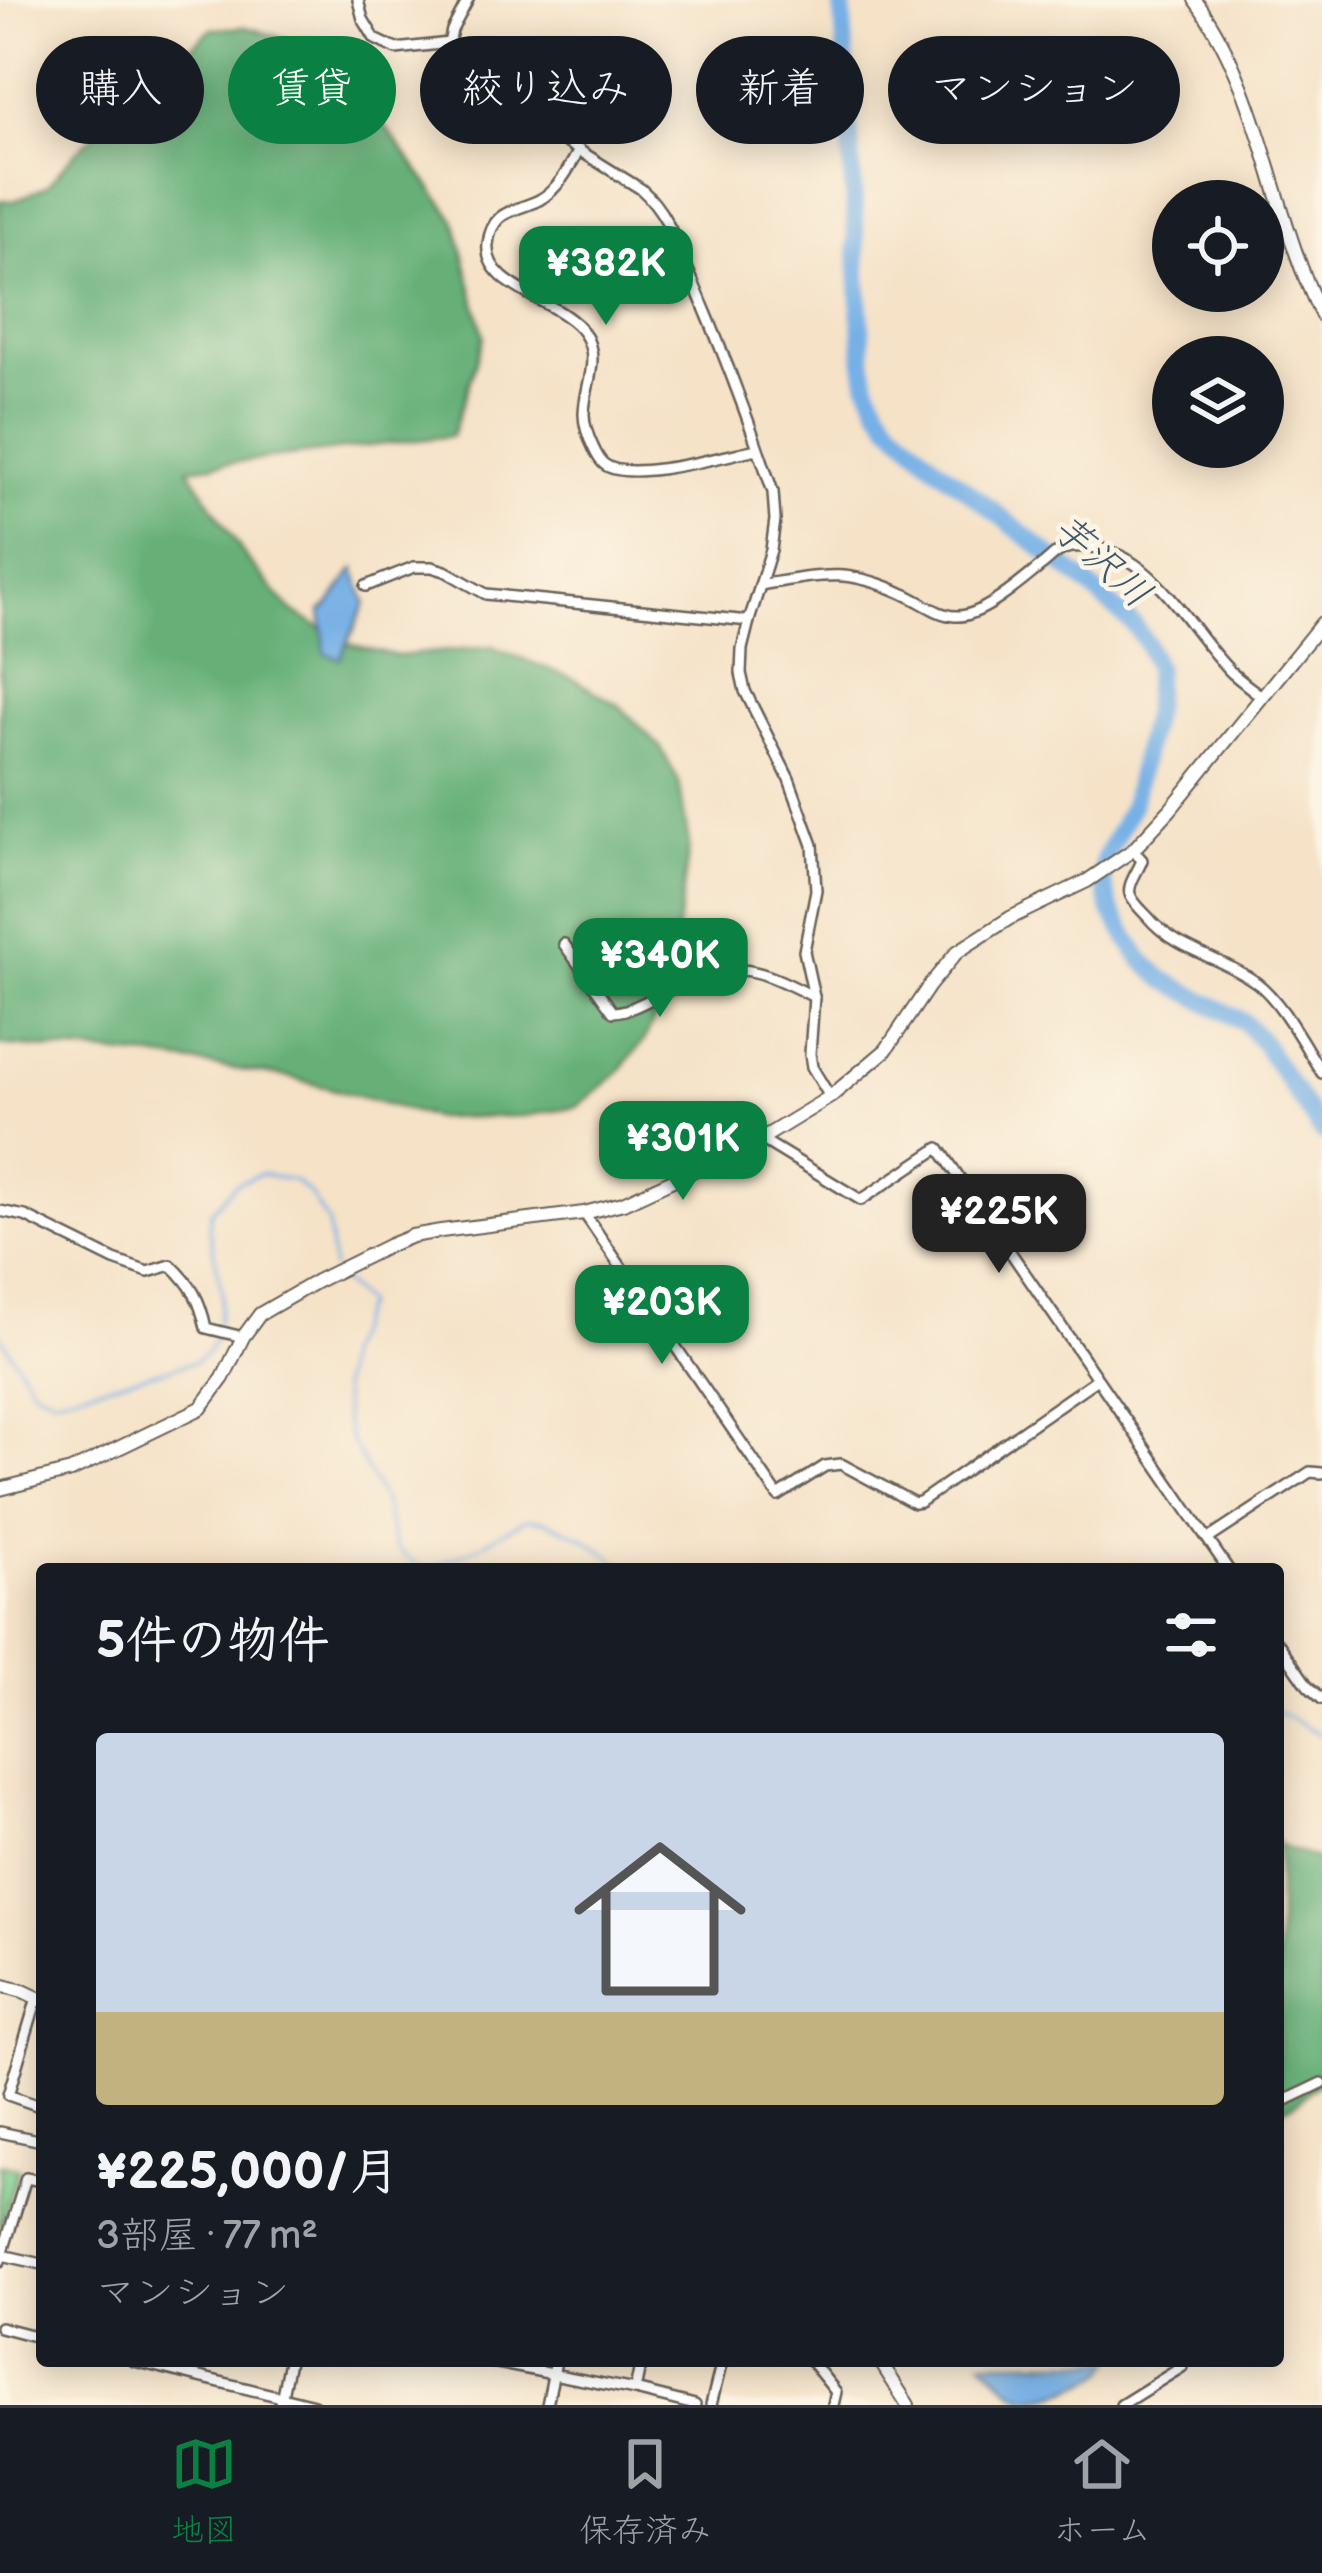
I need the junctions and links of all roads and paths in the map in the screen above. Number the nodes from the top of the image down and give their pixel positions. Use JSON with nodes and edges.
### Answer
{"nodes":[{"id":1,"x":358,"y":0,"type":"edge"},
{"id":2,"x":468,"y":0,"type":"edge"},
{"id":3,"x":1195,"y":0,"type":"edge"},
{"id":4,"x":451,"y":36,"type":"edge"},
{"id":5,"x":420,"y":46,"type":"edge"},
{"id":6,"x":569,"y":144,"type":"edge"},
{"id":7,"x":579,"y":150,"type":"junction"},
{"id":8,"x":1322,"y":316,"type":"edge"},
{"id":9,"x":757,"y":448,"type":"junction"},
{"id":10,"x":760,"y":585,"type":"junction"},
{"id":11,"x":366,"y":586,"type":"dead end"},
{"id":12,"x":749,"y":621,"type":"junction"},
{"id":13,"x":1322,"y":623,"type":"edge"},
{"id":14,"x":1261,"y":696,"type":"junction"},
{"id":15,"x":1132,"y":850,"type":"junction"},
{"id":16,"x":564,"y":944,"type":"dead end"},
{"id":17,"x":814,"y":997,"type":"junction"},
{"id":18,"x":1322,"y":1073,"type":"edge"},
{"id":19,"x":830,"y":1097,"type":"junction"},
{"id":20,"x":761,"y":1139,"type":"junction"},
{"id":21,"x":0,"y":1211,"type":"edge"},
{"id":22,"x":584,"y":1213,"type":"junction"},
{"id":23,"x":236,"y":1335,"type":"junction"},
{"id":24,"x":1097,"y":1378,"type":"junction"},
{"id":25,"x":1322,"y":1473,"type":"edge"},
{"id":26,"x":0,"y":1479,"type":"edge"},
{"id":27,"x":15,"y":1484,"type":"junction"},
{"id":28,"x":0,"y":1489,"type":"edge"},
{"id":29,"x":1208,"y":1540,"type":"junction"},
{"id":30,"x":1224,"y":1563,"type":"edge"},
{"id":31,"x":1284,"y":1651,"type":"edge"},
{"id":32,"x":1322,"y":1699,"type":"edge"},
{"id":33,"x":0,"y":1985,"type":"edge"},
{"id":34,"x":36,"y":1998,"type":"edge"},
{"id":35,"x":36,"y":2008,"type":"edge"},
{"id":36,"x":1322,"y":2083,"type":"edge"},
{"id":37,"x":1284,"y":2101,"type":"edge"},
{"id":38,"x":36,"y":2105,"type":"edge"},
{"id":39,"x":0,"y":2132,"type":"edge"},
{"id":40,"x":36,"y":2140,"type":"edge"},
{"id":41,"x":36,"y":2180,"type":"edge"},
{"id":42,"x":1,"y":2258,"type":"edge"},
{"id":43,"x":36,"y":2263,"type":"edge"},
{"id":44,"x":0,"y":2327,"type":"edge"},
{"id":45,"x":36,"y":2336,"type":"edge"},
{"id":46,"x":155,"y":2367,"type":"edge"},
{"id":47,"x":288,"y":2367,"type":"edge"},
{"id":48,"x":515,"y":2367,"type":"edge"},
{"id":49,"x":555,"y":2367,"type":"edge"},
{"id":50,"x":640,"y":2367,"type":"edge"},
{"id":51,"x":720,"y":2367,"type":"edge"},
{"id":52,"x":816,"y":2367,"type":"edge"},
{"id":53,"x":884,"y":2367,"type":"edge"},
{"id":54,"x":1182,"y":2367,"type":"edge"},
{"id":55,"x":553,"y":2375,"type":"junction"},
{"id":56,"x":635,"y":2390,"type":"junction"},
{"id":57,"x":280,"y":2402,"type":"edge"},
{"id":58,"x":314,"y":2405,"type":"edge"},
{"id":59,"x":547,"y":2405,"type":"edge"},
{"id":60,"x":695,"y":2405,"type":"edge"},
{"id":61,"x":711,"y":2405,"type":"edge"},
{"id":62,"x":833,"y":2405,"type":"edge"},
{"id":63,"x":908,"y":2405,"type":"edge"},
{"id":64,"x":1121,"y":2405,"type":"edge"}],
"edges":[{"from":1,"to":5,"type":"street"},
{"from":2,"to":4,"type":"street"},
{"from":3,"to":8,"type":"street"},
{"from":6,"to":7,"type":"street"},
{"from":7,"to":9,"type":"street"},
{"from":7,"to":9,"type":"street"},
{"from":9,"to":10,"type":"street"},
{"from":10,"to":12,"type":"street"},
{"from":10,"to":14,"type":"street"},
{"from":11,"to":12,"type":"street"},
{"from":12,"to":17,"type":"street"},
{"from":13,"to":14,"type":"street"},
{"from":14,"to":15,"type":"street"},
{"from":15,"to":18,"type":"street"},
{"from":15,"to":19,"type":"street"},
{"from":16,"to":17,"type":"street"},
{"from":17,"to":19,"type":"street"},
{"from":19,"to":20,"type":"street"},
{"from":20,"to":22,"type":"street"},
{"from":20,"to":24,"type":"street"},
{"from":21,"to":23,"type":"street"},
{"from":22,"to":23,"type":"street"},
{"from":22,"to":24,"type":"street"},
{"from":23,"to":27,"type":"street"},
{"from":24,"to":29,"type":"street"},
{"from":25,"to":29,"type":"street"},
{"from":26,"to":27,"type":"street"},
{"from":27,"to":28,"type":"street"},
{"from":29,"to":30,"type":"street"},
{"from":31,"to":32,"type":"street"},
{"from":33,"to":34,"type":"street"},
{"from":35,"to":38,"type":"street"},
{"from":36,"to":37,"type":"street"},
{"from":39,"to":40,"type":"street"},
{"from":41,"to":42,"type":"street"},
{"from":42,"to":43,"type":"street"},
{"from":44,"to":45,"type":"street"},
{"from":46,"to":57,"type":"street"},
{"from":47,"to":57,"type":"street"},
{"from":48,"to":55,"type":"street"},
{"from":49,"to":55,"type":"street"},
{"from":50,"to":56,"type":"street"},
{"from":51,"to":61,"type":"street"},
{"from":52,"to":62,"type":"street"},
{"from":53,"to":63,"type":"street"},
{"from":54,"to":64,"type":"street"},
{"from":55,"to":56,"type":"street"},
{"from":55,"to":59,"type":"street"},
{"from":56,"to":60,"type":"street"},
{"from":57,"to":58,"type":"street"}]}
